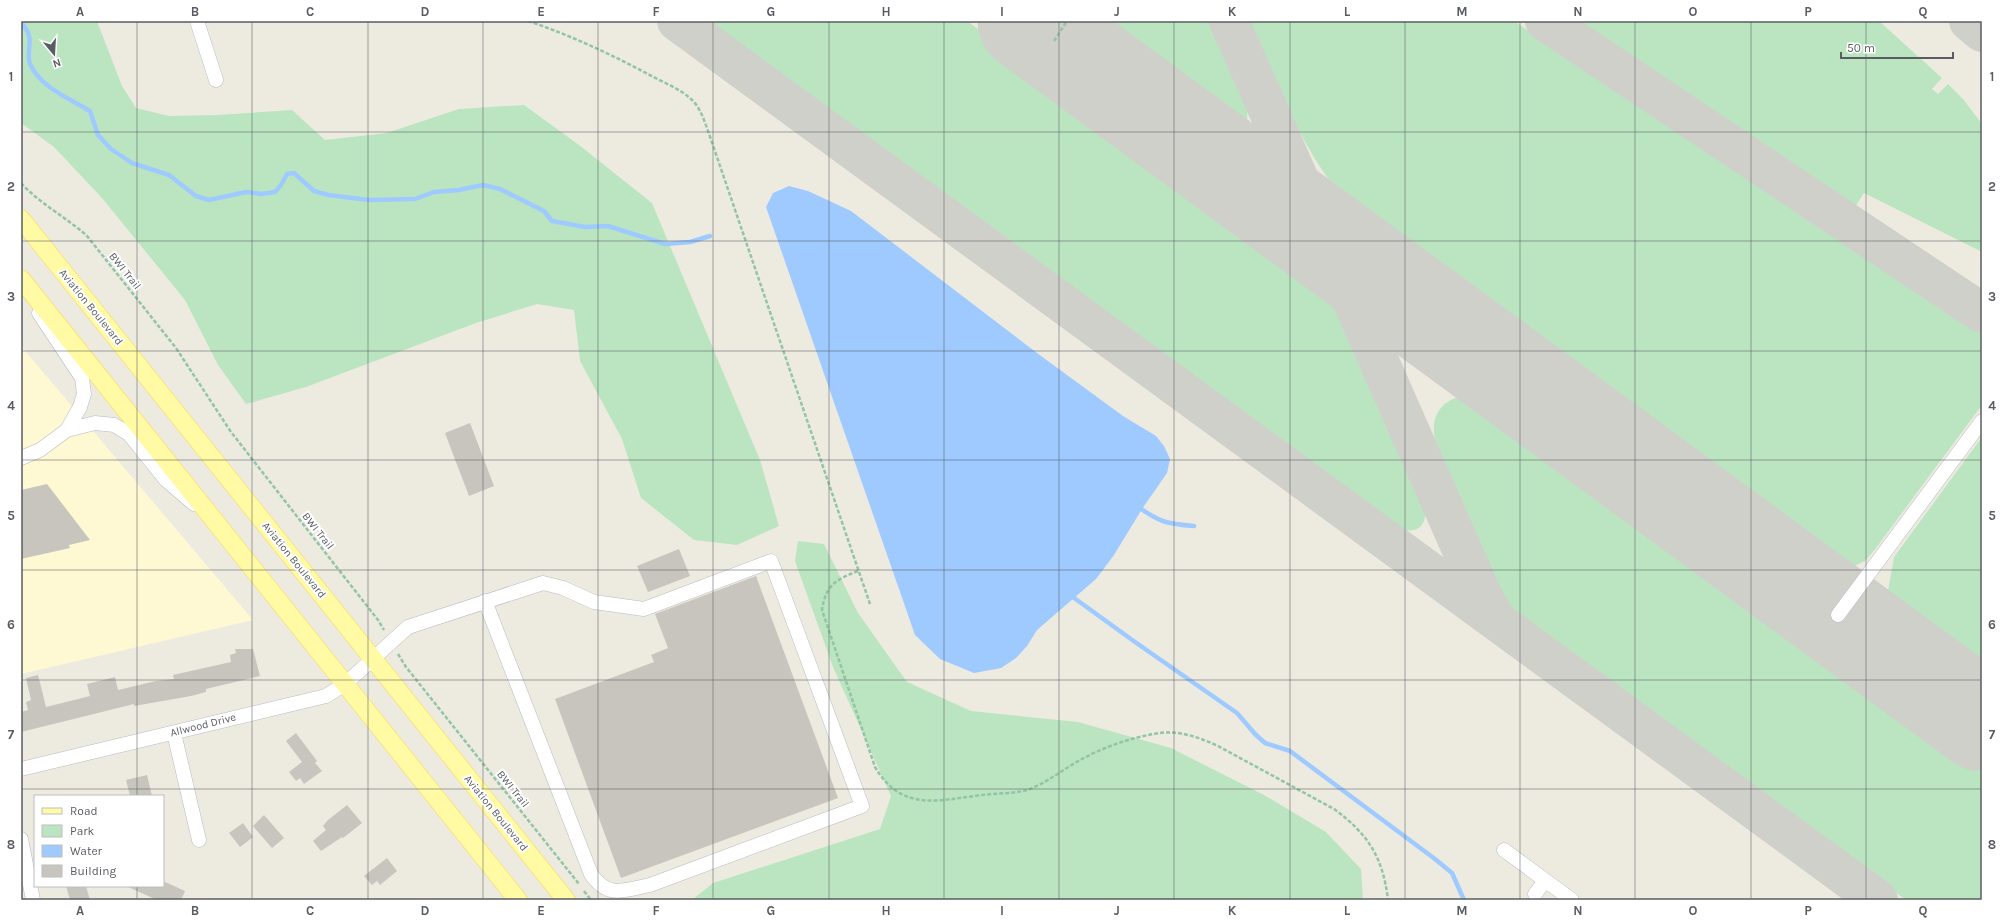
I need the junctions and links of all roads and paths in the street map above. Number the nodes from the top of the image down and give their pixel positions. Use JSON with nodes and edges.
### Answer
{"nodes":[{"id":1,"x":197,"y":21,"type":"edge"},
{"id":2,"x":528,"y":21,"type":"edge"},
{"id":3,"x":1067,"y":21,"type":"edge"},
{"id":4,"x":1054,"y":41,"type":"dead end"},
{"id":5,"x":216,"y":80,"type":"dead end"},
{"id":6,"x":21,"y":183,"type":"edge"},
{"id":7,"x":21,"y":219,"type":"edge"},
{"id":8,"x":21,"y":280,"type":"edge"},
{"id":9,"x":21,"y":283,"type":"edge"},
{"id":10,"x":1982,"y":421,"type":"edge"},
{"id":11,"x":67,"y":430,"type":"junction"},
{"id":12,"x":21,"y":458,"type":"edge"},
{"id":13,"x":215,"y":521,"type":"junction"},
{"id":14,"x":858,"y":570,"type":"junction"},
{"id":15,"x":485,"y":601,"type":"junction"},
{"id":16,"x":870,"y":604,"type":"dead end"},
{"id":17,"x":1838,"y":615,"type":"dead end"},
{"id":18,"x":391,"y":641,"type":"junction"},
{"id":19,"x":373,"y":658,"type":"junction"},
{"id":20,"x":345,"y":684,"type":"junction"},
{"id":21,"x":174,"y":733,"type":"junction"},
{"id":22,"x":21,"y":769,"type":"edge"},
{"id":23,"x":21,"y":839,"type":"edge"},
{"id":24,"x":199,"y":840,"type":"dead end"},
{"id":25,"x":1504,"y":850,"type":"dead end"},
{"id":26,"x":1545,"y":881,"type":"junction"},
{"id":27,"x":1535,"y":894,"type":"dead end"},
{"id":28,"x":33,"y":900,"type":"edge"},
{"id":29,"x":518,"y":900,"type":"edge"},
{"id":30,"x":566,"y":900,"type":"edge"},
{"id":31,"x":591,"y":900,"type":"edge"},
{"id":32,"x":1388,"y":900,"type":"edge"},
{"id":33,"x":1572,"y":900,"type":"edge"}],
"edges":[{"from":1,"to":5,"type":"street"},
{"from":2,"to":14,"type":"path"},
{"from":3,"to":4,"type":"path"},
{"from":6,"to":18,"type":"path","name":"BWI Trail"},
{"from":7,"to":19,"type":"main road","name":"Aviation Boulevard"},
{"from":8,"to":13,"type":"main road"},
{"from":9,"to":11,"type":"street"},
{"from":10,"to":17,"type":"street"},
{"from":11,"to":12,"type":"street"},
{"from":11,"to":13,"type":"street"},
{"from":13,"to":20,"type":"main road"},
{"from":14,"to":16,"type":"path"},
{"from":14,"to":32,"type":"path"},
{"from":15,"to":15,"type":"street","name":"Allwood Drive"},
{"from":15,"to":18,"type":"street","name":"Allwood Drive"},
{"from":18,"to":19,"type":"street","name":"Allwood Drive"},
{"from":18,"to":31,"type":"path","name":"BWI Trail"},
{"from":19,"to":20,"type":"street","name":"Allwood Drive"},
{"from":19,"to":30,"type":"main road","name":"Aviation Boulevard"},
{"from":20,"to":21,"type":"street","name":"Allwood Drive"},
{"from":20,"to":29,"type":"main road"},
{"from":21,"to":22,"type":"street","name":"Allwood Drive"},
{"from":21,"to":24,"type":"street"},
{"from":23,"to":28,"type":"street"},
{"from":25,"to":26,"type":"street"},
{"from":26,"to":27,"type":"street"},
{"from":26,"to":33,"type":"street"}]}
